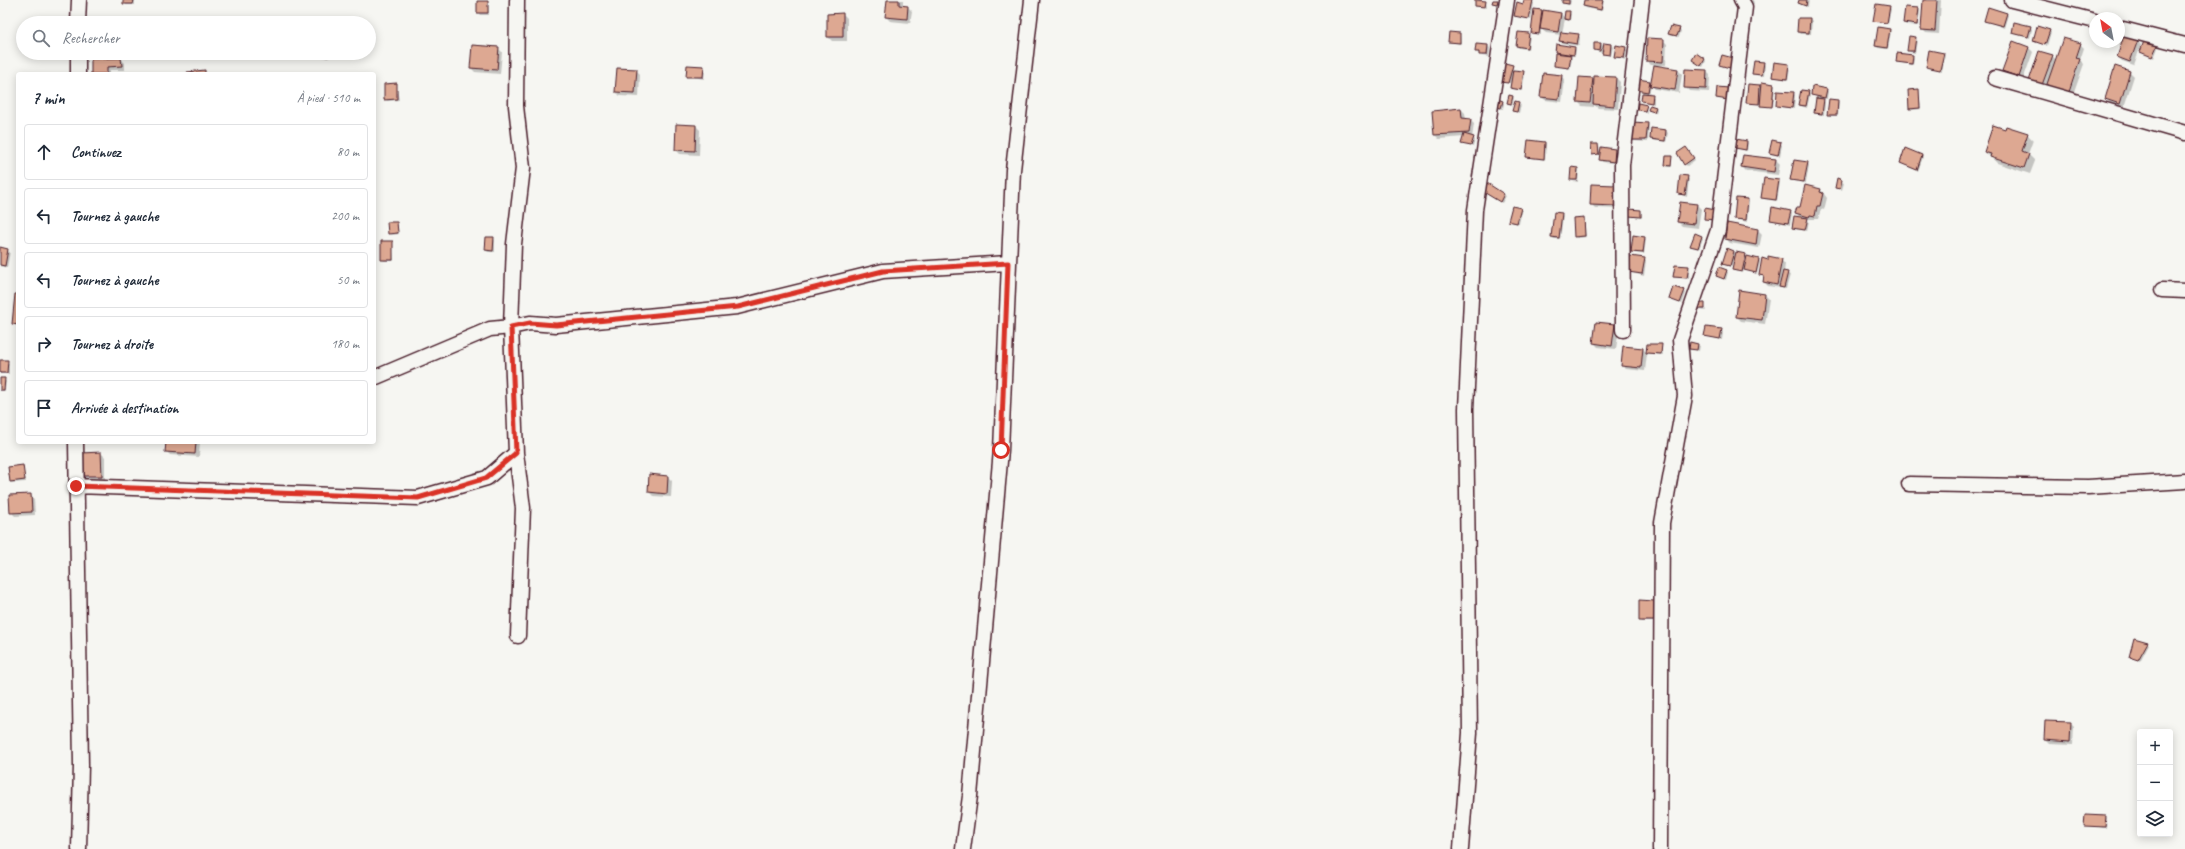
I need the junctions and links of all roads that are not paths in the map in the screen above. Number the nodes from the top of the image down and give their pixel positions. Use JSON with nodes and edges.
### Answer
{"nodes":[{"id":1,"x":79,"y":0,"type":"edge"},
{"id":2,"x":517,"y":0,"type":"edge"},
{"id":3,"x":1032,"y":0,"type":"edge"},
{"id":4,"x":1507,"y":0,"type":"edge"},
{"id":5,"x":1642,"y":0,"type":"edge"},
{"id":6,"x":1741,"y":0,"type":"edge"},
{"id":7,"x":2012,"y":0,"type":"edge"},
{"id":8,"x":78,"y":16,"type":"edge"},
{"id":9,"x":2089,"y":20,"type":"edge"},
{"id":10,"x":2125,"y":30,"type":"edge"},
{"id":11,"x":2185,"y":45,"type":"edge"},
{"id":12,"x":78,"y":60,"type":"edge"},
{"id":13,"x":78,"y":72,"type":"edge"},
{"id":14,"x":1995,"y":78,"type":"dead end"},
{"id":15,"x":2185,"y":133,"type":"edge"},
{"id":16,"x":1008,"y":263,"type":"junction"},
{"id":17,"x":2162,"y":290,"type":"dead end"},
{"id":18,"x":2185,"y":291,"type":"edge"},
{"id":19,"x":511,"y":327,"type":"junction"},
{"id":20,"x":1623,"y":330,"type":"dead end"},
{"id":21,"x":376,"y":377,"type":"edge"},
{"id":22,"x":76,"y":444,"type":"edge"},
{"id":23,"x":516,"y":453,"type":"junction"},
{"id":24,"x":2185,"y":481,"type":"edge"},
{"id":25,"x":1908,"y":484,"type":"dead end"},
{"id":26,"x":76,"y":486,"type":"junction"},
{"id":27,"x":518,"y":636,"type":"dead end"},
{"id":28,"x":79,"y":849,"type":"edge"},
{"id":29,"x":963,"y":849,"type":"edge"},
{"id":30,"x":1461,"y":849,"type":"edge"},
{"id":31,"x":1660,"y":849,"type":"edge"}],
"edges":[{"from":1,"to":8,"type":"street"},
{"from":2,"to":19,"type":"street"},
{"from":3,"to":16,"type":"street"},
{"from":4,"to":30,"type":"street"},
{"from":5,"to":20,"type":"street"},
{"from":6,"to":31,"type":"street"},
{"from":7,"to":9,"type":"street"},
{"from":10,"to":11,"type":"street"},
{"from":12,"to":13,"type":"street"},
{"from":14,"to":15,"type":"street"},
{"from":16,"to":19,"type":"street"},
{"from":16,"to":29,"type":"street"},
{"from":17,"to":18,"type":"street"},
{"from":19,"to":21,"type":"street"},
{"from":19,"to":23,"type":"street"},
{"from":22,"to":26,"type":"street"},
{"from":23,"to":26,"type":"street"},
{"from":23,"to":27,"type":"street"},
{"from":24,"to":25,"type":"street"},
{"from":26,"to":28,"type":"street"}]}
